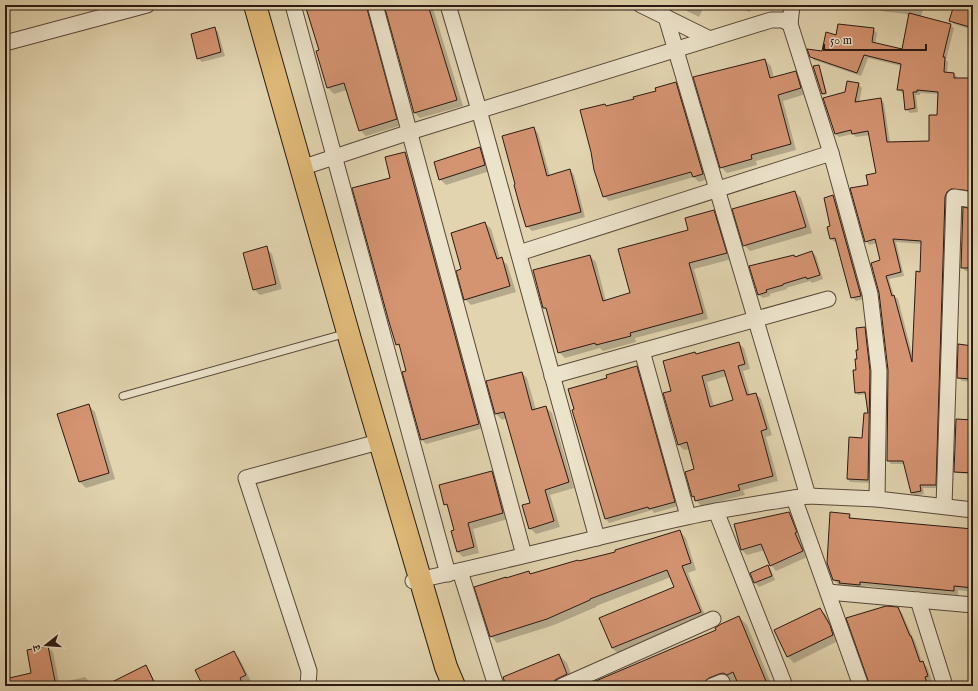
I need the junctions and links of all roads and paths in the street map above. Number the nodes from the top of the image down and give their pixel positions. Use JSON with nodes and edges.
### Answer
{"nodes":[{"id":1,"x":248,"y":5,"type":"edge"},
{"id":2,"x":256,"y":5,"type":"edge"},
{"id":3,"x":293,"y":5,"type":"edge"},
{"id":4,"x":375,"y":5,"type":"edge"},
{"id":5,"x":448,"y":5,"type":"edge"},
{"id":6,"x":641,"y":5,"type":"edge"},
{"id":7,"x":792,"y":5,"type":"edge"},
{"id":8,"x":138,"y":6,"type":"edge"},
{"id":9,"x":666,"y":17,"type":"junction"},
{"id":10,"x":790,"y":24,"type":"junction"},
{"id":11,"x":710,"y":39,"type":"junction"},
{"id":12,"x":5,"y":42,"type":"edge"},
{"id":13,"x":676,"y":50,"type":"junction"},
{"id":14,"x":479,"y":110,"type":"junction"},
{"id":15,"x":410,"y":132,"type":"junction"},
{"id":16,"x":831,"y":153,"type":"junction"},
{"id":17,"x":335,"y":158,"type":"junction"},
{"id":18,"x":301,"y":168,"type":"junction"},
{"id":19,"x":717,"y":189,"type":"junction"},
{"id":20,"x":973,"y":200,"type":"edge"},
{"id":21,"x":518,"y":253,"type":"junction"},
{"id":22,"x":828,"y":299,"type":"dead end"},
{"id":23,"x":756,"y":319,"type":"junction"},
{"id":24,"x":340,"y":335,"type":"junction"},
{"id":25,"x":642,"y":351,"type":"junction"},
{"id":26,"x":552,"y":376,"type":"junction"},
{"id":27,"x":123,"y":396,"type":"dead end"},
{"id":28,"x":371,"y":444,"type":"junction"},
{"id":29,"x":801,"y":497,"type":"junction"},
{"id":30,"x":877,"y":499,"type":"junction"},
{"id":31,"x":944,"y":506,"type":"junction"},
{"id":32,"x":973,"y":510,"type":"edge"},
{"id":33,"x":716,"y":511,"type":"junction"},
{"id":34,"x":688,"y":516,"type":"junction"},
{"id":35,"x":597,"y":538,"type":"junction"},
{"id":36,"x":524,"y":555,"type":"junction"},
{"id":37,"x":454,"y":573,"type":"junction"},
{"id":38,"x":416,"y":581,"type":"junction"},
{"id":39,"x":828,"y":592,"type":"junction"},
{"id":40,"x":918,"y":600,"type":"junction"},
{"id":41,"x":973,"y":605,"type":"edge"},
{"id":42,"x":713,"y":619,"type":"dead end"},
{"id":43,"x":308,"y":686,"type":"edge"},
{"id":44,"x":444,"y":686,"type":"edge"},
{"id":45,"x":454,"y":686,"type":"edge"},
{"id":46,"x":496,"y":686,"type":"edge"},
{"id":47,"x":562,"y":686,"type":"edge"},
{"id":48,"x":712,"y":686,"type":"edge"},
{"id":49,"x":723,"y":686,"type":"edge"},
{"id":50,"x":785,"y":686,"type":"edge"},
{"id":51,"x":860,"y":686,"type":"edge"},
{"id":52,"x":945,"y":686,"type":"edge"}],
"edges":[{"from":1,"to":24,"type":"main road"},
{"from":2,"to":18,"type":"main road"},
{"from":3,"to":17,"type":"street"},
{"from":4,"to":15,"type":"street"},
{"from":5,"to":14,"type":"street"},
{"from":6,"to":9,"type":"street"},
{"from":7,"to":10,"type":"street"},
{"from":8,"to":12,"type":"street"},
{"from":9,"to":11,"type":"street"},
{"from":9,"to":13,"type":"street"},
{"from":10,"to":11,"type":"street"},
{"from":10,"to":16,"type":"street"},
{"from":11,"to":13,"type":"street"},
{"from":13,"to":14,"type":"street"},
{"from":13,"to":19,"type":"street"},
{"from":14,"to":15,"type":"street"},
{"from":14,"to":21,"type":"street"},
{"from":15,"to":17,"type":"street"},
{"from":15,"to":36,"type":"street"},
{"from":16,"to":19,"type":"street"},
{"from":16,"to":30,"type":"street"},
{"from":17,"to":18,"type":"street"},
{"from":17,"to":37,"type":"street"},
{"from":18,"to":38,"type":"main road"},
{"from":19,"to":21,"type":"street"},
{"from":19,"to":23,"type":"street"},
{"from":20,"to":31,"type":"street"},
{"from":21,"to":26,"type":"street"},
{"from":22,"to":23,"type":"street"},
{"from":23,"to":25,"type":"street"},
{"from":23,"to":29,"type":"street"},
{"from":24,"to":27,"type":"lane"},
{"from":24,"to":28,"type":"main road"},
{"from":25,"to":26,"type":"street"},
{"from":25,"to":34,"type":"street"},
{"from":26,"to":35,"type":"street"},
{"from":28,"to":38,"type":"main road"},
{"from":28,"to":43,"type":"street"},
{"from":29,"to":30,"type":"street"},
{"from":29,"to":33,"type":"street"},
{"from":29,"to":39,"type":"street"},
{"from":30,"to":31,"type":"street"},
{"from":31,"to":32,"type":"street"},
{"from":33,"to":34,"type":"street"},
{"from":33,"to":50,"type":"street"},
{"from":34,"to":35,"type":"street"},
{"from":35,"to":36,"type":"street"},
{"from":36,"to":37,"type":"street"},
{"from":37,"to":38,"type":"street"},
{"from":37,"to":46,"type":"street"},
{"from":38,"to":44,"type":"main road"},
{"from":38,"to":45,"type":"main road"},
{"from":39,"to":40,"type":"street"},
{"from":39,"to":51,"type":"street"},
{"from":40,"to":41,"type":"street"},
{"from":40,"to":52,"type":"street"},
{"from":42,"to":47,"type":"street"},
{"from":48,"to":49,"type":"street"}]}
